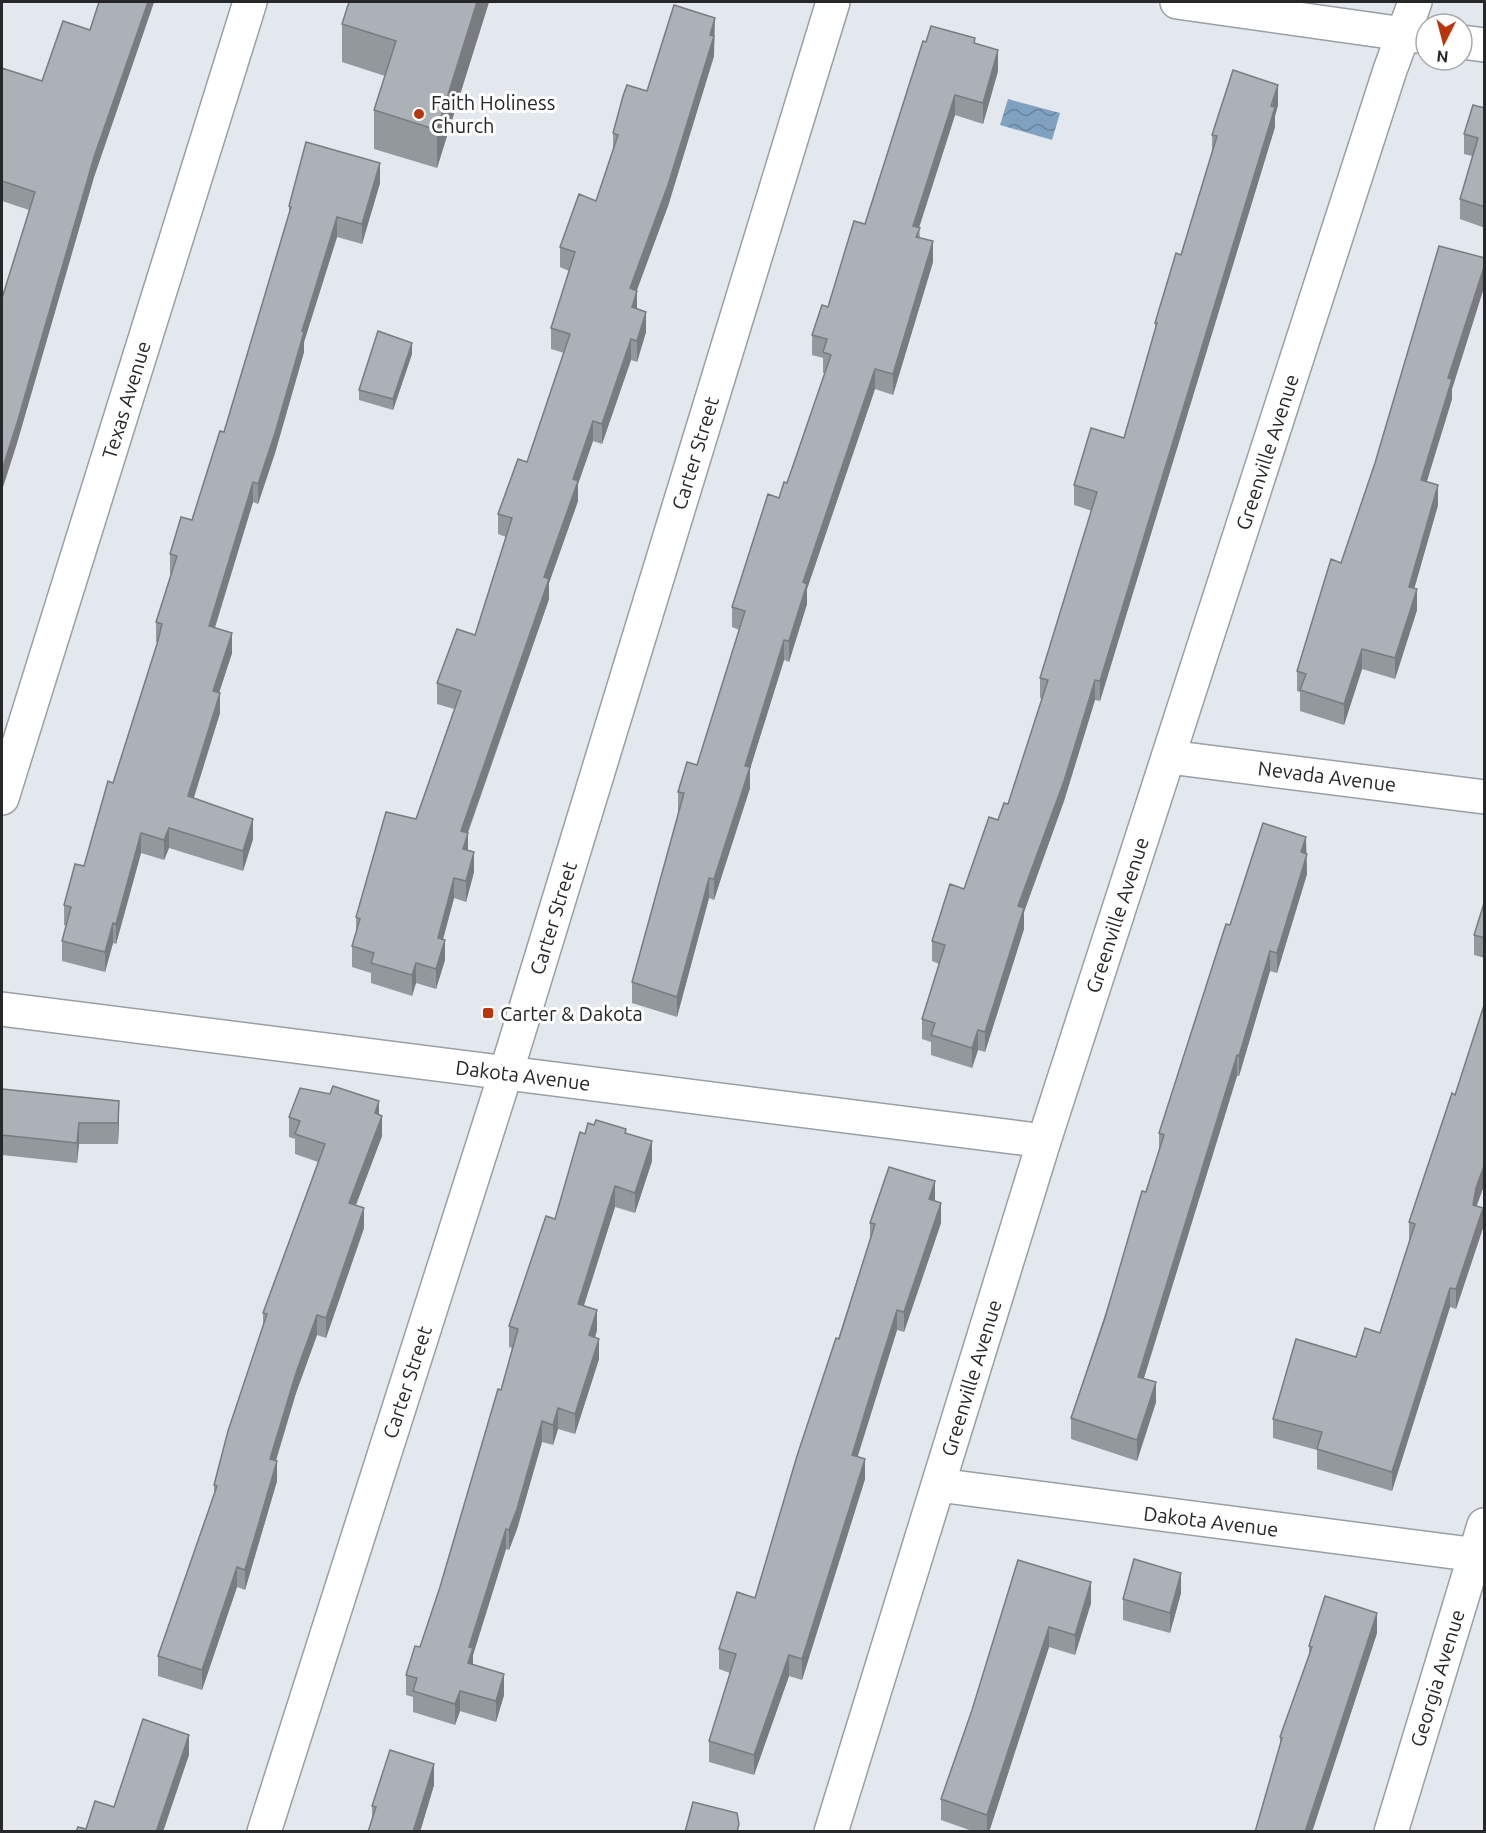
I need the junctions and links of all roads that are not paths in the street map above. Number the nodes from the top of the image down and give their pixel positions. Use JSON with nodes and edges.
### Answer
{"nodes":[{"id":1,"x":250,"y":2,"type":"edge"},
{"id":2,"x":833,"y":2,"type":"edge"},
{"id":3,"x":1177,"y":2,"type":"edge"},
{"id":4,"x":1414,"y":36,"type":"edge"},
{"id":5,"x":1168,"y":757,"type":"junction"},
{"id":6,"x":1485,"y":797,"type":"edge"},
{"id":7,"x":2,"y":798,"type":"edge"},
{"id":8,"x":2,"y":1009,"type":"edge"},
{"id":9,"x":506,"y":1072,"type":"junction"},
{"id":10,"x":1044,"y":1141,"type":"junction"},
{"id":11,"x":938,"y":1485,"type":"junction"},
{"id":12,"x":1485,"y":1525,"type":"edge"},
{"id":13,"x":1480,"y":1556,"type":"edge"},
{"id":14,"x":264,"y":1832,"type":"edge"},
{"id":15,"x":831,"y":1832,"type":"edge"},
{"id":16,"x":1391,"y":1832,"type":"edge"}],
"edges":[{"from":1,"to":7,"type":"street","name":"Texas Avenue"},
{"from":2,"to":9,"type":"street","name":"Carter Street"},
{"from":3,"to":4,"type":"street"},
{"from":4,"to":5,"type":"street","name":"Greenville Avenue"},
{"from":5,"to":6,"type":"street","name":"Nevada Avenue"},
{"from":5,"to":10,"type":"street","name":"Greenville Avenue"},
{"from":8,"to":9,"type":"street","name":"Dakota Avenue"},
{"from":9,"to":10,"type":"street","name":"Dakota Avenue"},
{"from":9,"to":14,"type":"street","name":"Carter Street"},
{"from":10,"to":11,"type":"street","name":"Greenville Avenue"},
{"from":11,"to":13,"type":"street","name":"Dakota Avenue"},
{"from":11,"to":15,"type":"street","name":"Greenville Avenue"},
{"from":12,"to":13,"type":"street","name":"Georgia Avenue"},
{"from":13,"to":16,"type":"street","name":"Georgia Avenue"}]}
